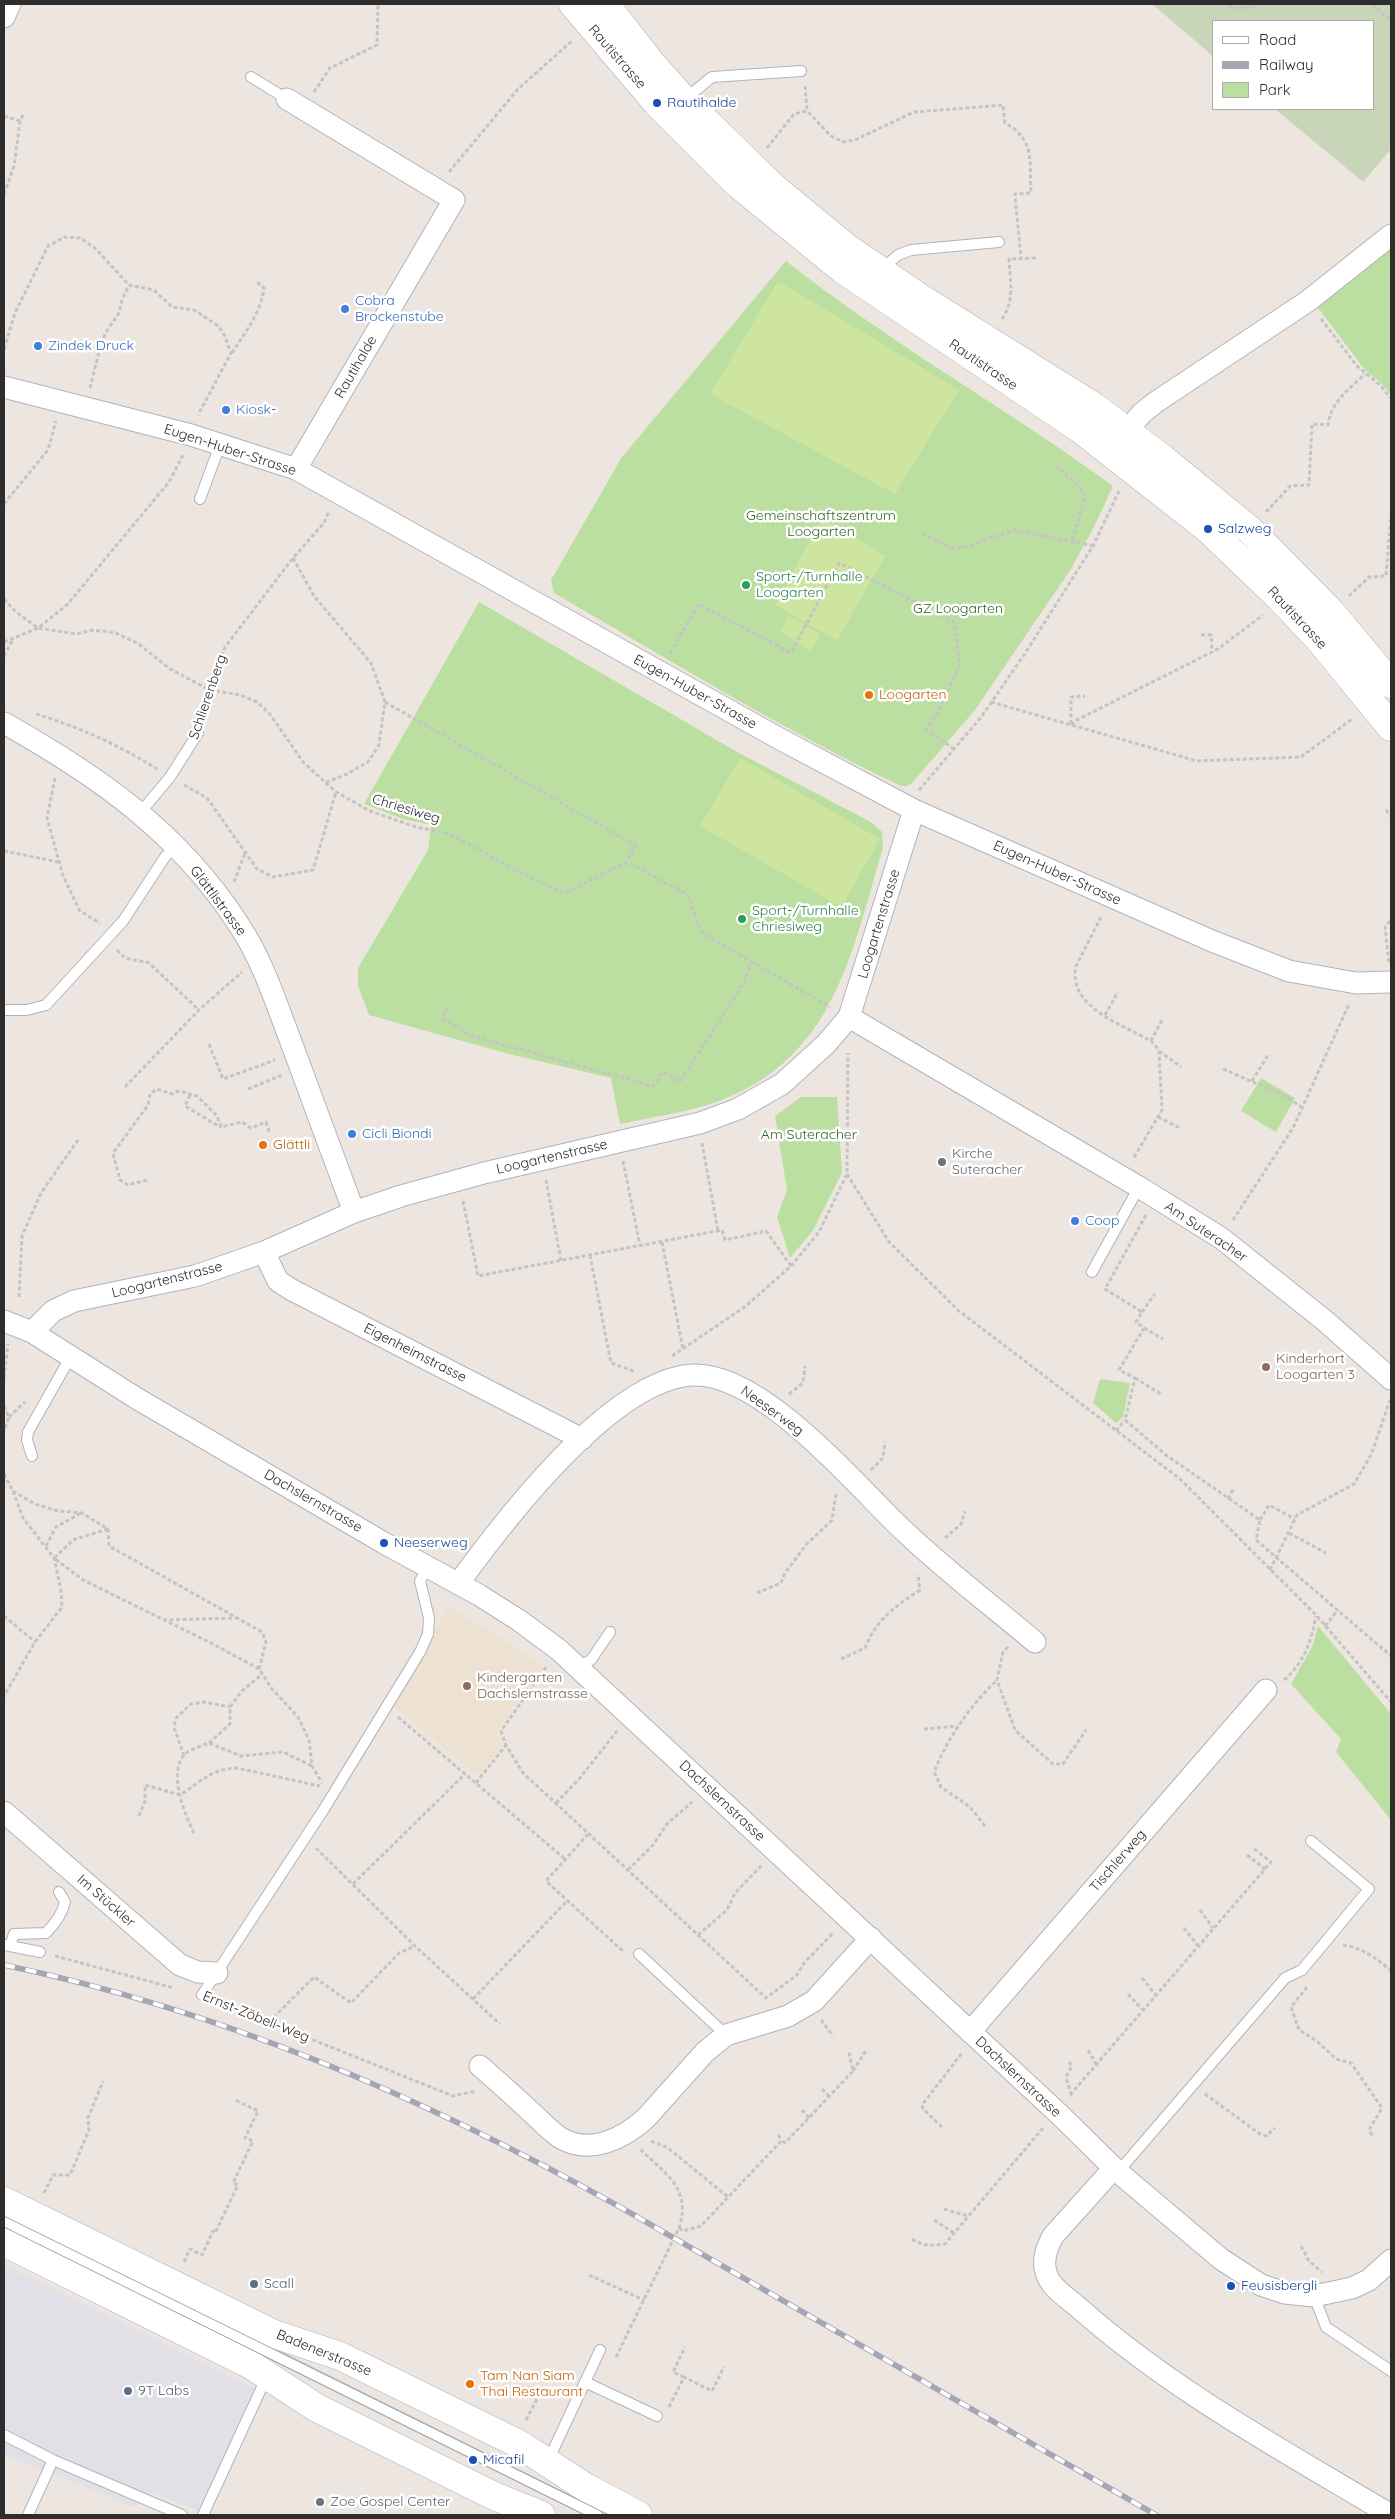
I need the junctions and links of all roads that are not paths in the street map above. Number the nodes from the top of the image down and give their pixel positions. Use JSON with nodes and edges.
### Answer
{"nodes":[{"id":1,"x":10,"y":4,"type":"edge"},
{"id":2,"x":573,"y":4,"type":"edge"},
{"id":3,"x":605,"y":4,"type":"edge"},
{"id":4,"x":4,"y":17,"type":"edge"},
{"id":5,"x":801,"y":71,"type":"dead end"},
{"id":6,"x":251,"y":77,"type":"dead end"},
{"id":7,"x":684,"y":100,"type":"junction"},
{"id":8,"x":295,"y":104,"type":"joint"},
{"id":9,"x":1391,"y":235,"type":"edge"},
{"id":10,"x":1000,"y":242,"type":"dead end"},
{"id":11,"x":880,"y":271,"type":"junction"},
{"id":12,"x":4,"y":387,"type":"edge"},
{"id":13,"x":1118,"y":442,"type":"junction"},
{"id":14,"x":220,"y":445,"type":"junction"},
{"id":15,"x":296,"y":469,"type":"junction"},
{"id":16,"x":200,"y":499,"type":"dead end"},
{"id":17,"x":1391,"y":684,"type":"edge"},
{"id":18,"x":4,"y":723,"type":"edge"},
{"id":19,"x":1391,"y":727,"type":"edge"},
{"id":20,"x":198,"y":733,"type":"road end"},
{"id":21,"x":914,"y":802,"type":"junction"},
{"id":22,"x":140,"y":813,"type":"junction"},
{"id":23,"x":176,"y":845,"type":"junction"},
{"id":24,"x":1390,"y":972,"type":"edge"},
{"id":25,"x":4,"y":1010,"type":"edge"},
{"id":26,"x":842,"y":1013,"type":"junction"},
{"id":27,"x":1139,"y":1187,"type":"junction"},
{"id":28,"x":354,"y":1212,"type":"junction"},
{"id":29,"x":264,"y":1252,"type":"junction"},
{"id":30,"x":1092,"y":1272,"type":"dead end"},
{"id":31,"x":4,"y":1321,"type":"edge"},
{"id":32,"x":32,"y":1332,"type":"junction"},
{"id":33,"x":71,"y":1356,"type":"junction"},
{"id":34,"x":1391,"y":1389,"type":"edge"},
{"id":35,"x":582,"y":1439,"type":"junction"},
{"id":36,"x":32,"y":1456,"type":"dead end"},
{"id":37,"x":427,"y":1568,"type":"junction"},
{"id":38,"x":458,"y":1584,"type":"junction"},
{"id":39,"x":610,"y":1632,"type":"dead end"},
{"id":40,"x":1029,"y":1638,"type":"road end"},
{"id":41,"x":577,"y":1667,"type":"junction"},
{"id":42,"x":1266,"y":1690,"type":"road end"},
{"id":43,"x":4,"y":1812,"type":"edge"},
{"id":44,"x":1311,"y":1841,"type":"dead end"},
{"id":45,"x":59,"y":1892,"type":"dead end"},
{"id":46,"x":871,"y":1938,"type":"junction"},
{"id":47,"x":7,"y":1945,"type":"edge"},
{"id":48,"x":40,"y":1952,"type":"road end"},
{"id":49,"x":639,"y":1954,"type":"road end"},
{"id":50,"x":217,"y":1973,"type":"junction"},
{"id":51,"x":202,"y":1995,"type":"road end"},
{"id":52,"x":726,"y":2035,"type":"junction"},
{"id":53,"x":968,"y":2040,"type":"junction"},
{"id":54,"x":480,"y":2066,"type":"dead end"},
{"id":55,"x":1116,"y":2170,"type":"junction"},
{"id":56,"x":4,"y":2201,"type":"edge"},
{"id":57,"x":4,"y":2221,"type":"edge"},
{"id":58,"x":4,"y":2242,"type":"edge"},
{"id":59,"x":1391,"y":2260,"type":"edge"},
{"id":60,"x":1314,"y":2296,"type":"junction"},
{"id":61,"x":600,"y":2350,"type":"dead end"},
{"id":62,"x":1391,"y":2372,"type":"edge"},
{"id":63,"x":585,"y":2382,"type":"junction"},
{"id":64,"x":262,"y":2387,"type":"dead end"},
{"id":65,"x":657,"y":2416,"type":"dead end"},
{"id":66,"x":4,"y":2435,"type":"edge"},
{"id":67,"x":53,"y":2460,"type":"junction"},
{"id":68,"x":547,"y":2462,"type":"junction"},
{"id":69,"x":28,"y":2515,"type":"edge"},
{"id":70,"x":182,"y":2515,"type":"edge"},
{"id":71,"x":203,"y":2515,"type":"edge"},
{"id":72,"x":541,"y":2515,"type":"edge"},
{"id":73,"x":597,"y":2515,"type":"edge"},
{"id":74,"x":638,"y":2515,"type":"edge"},
{"id":75,"x":1391,"y":2515,"type":"edge"}],
"edges":[{"from":1,"to":4,"type":"street"},
{"from":2,"to":13,"type":"street","name":"Rautistrasse"},
{"from":3,"to":7,"type":"street","name":"Rautistrasse"},
{"from":5,"to":7,"type":"lane"},
{"from":6,"to":8,"type":"lane"},
{"from":7,"to":11,"type":"street","name":"Rautistrasse"},
{"from":8,"to":15,"type":"street","name":"Rautihalde"},
{"from":9,"to":13,"type":"street"},
{"from":10,"to":11,"type":"lane"},
{"from":11,"to":13,"type":"street","name":"Rautistrasse"},
{"from":12,"to":14,"type":"street","name":"Eugen-Huber-Strasse"},
{"from":13,"to":17,"type":"street","name":"Rautistrasse"},
{"from":13,"to":19,"type":"street","name":"Rautistrasse"},
{"from":14,"to":15,"type":"street","name":"Eugen-Huber-Strasse"},
{"from":14,"to":16,"type":"lane"},
{"from":15,"to":21,"type":"street","name":"Eugen-Huber-Strasse"},
{"from":18,"to":22,"type":"street","name":"Glättlistrasse"},
{"from":20,"to":22,"type":"lane","name":"Schlierenberg"},
{"from":21,"to":24,"type":"street","name":"Eugen-Huber-Strasse"},
{"from":21,"to":26,"type":"street","name":"Loogartenstrasse"},
{"from":22,"to":23,"type":"street","name":"Glättlistrasse"},
{"from":23,"to":25,"type":"lane"},
{"from":23,"to":28,"type":"street","name":"Glättlistrasse"},
{"from":26,"to":27,"type":"street","name":"Am Suteracher"},
{"from":26,"to":28,"type":"street","name":"Loogartenstrasse"},
{"from":27,"to":30,"type":"lane"},
{"from":27,"to":34,"type":"street","name":"Am Suteracher"},
{"from":28,"to":29,"type":"street","name":"Loogartenstrasse"},
{"from":29,"to":32,"type":"street","name":"Loogartenstrasse"},
{"from":29,"to":35,"type":"street","name":"Eigenheimstrasse"},
{"from":31,"to":32,"type":"street","name":"Dachslernstrasse"},
{"from":32,"to":33,"type":"street","name":"Dachslernstrasse"},
{"from":33,"to":36,"type":"lane"},
{"from":33,"to":37,"type":"street","name":"Dachslernstrasse"},
{"from":35,"to":38,"type":"street","name":"Neeserweg"},
{"from":35,"to":40,"type":"street","name":"Neeserweg"},
{"from":37,"to":38,"type":"street","name":"Dachslernstrasse"},
{"from":37,"to":50,"type":"lane"},
{"from":38,"to":41,"type":"street","name":"Dachslernstrasse"},
{"from":39,"to":41,"type":"lane"},
{"from":41,"to":46,"type":"street","name":"Dachslernstrasse"},
{"from":42,"to":53,"type":"street","name":"Tischlerweg"},
{"from":43,"to":50,"type":"street","name":"Im Stückler"},
{"from":44,"to":55,"type":"lane"},
{"from":45,"to":47,"type":"lane"},
{"from":46,"to":52,"type":"street"},
{"from":46,"to":53,"type":"street","name":"Dachslernstrasse"},
{"from":47,"to":48,"type":"lane"},
{"from":49,"to":52,"type":"lane"},
{"from":50,"to":51,"type":"lane"},
{"from":52,"to":54,"type":"street"},
{"from":53,"to":55,"type":"street","name":"Dachslernstrasse"},
{"from":55,"to":60,"type":"street","name":"Dachslernstrasse"},
{"from":55,"to":75,"type":"street"},
{"from":56,"to":68,"type":"street","name":"Badenerstrasse"},
{"from":57,"to":73,"type":"lane"},
{"from":58,"to":72,"type":"street"},
{"from":59,"to":60,"type":"street","name":"Dachslernstrasse"},
{"from":60,"to":62,"type":"lane"},
{"from":61,"to":63,"type":"lane"},
{"from":63,"to":65,"type":"lane"},
{"from":63,"to":68,"type":"lane"},
{"from":64,"to":71,"type":"lane"},
{"from":66,"to":67,"type":"lane"},
{"from":67,"to":69,"type":"lane"},
{"from":67,"to":70,"type":"lane"},
{"from":68,"to":74,"type":"street","name":"Badenerstrasse"}]}
